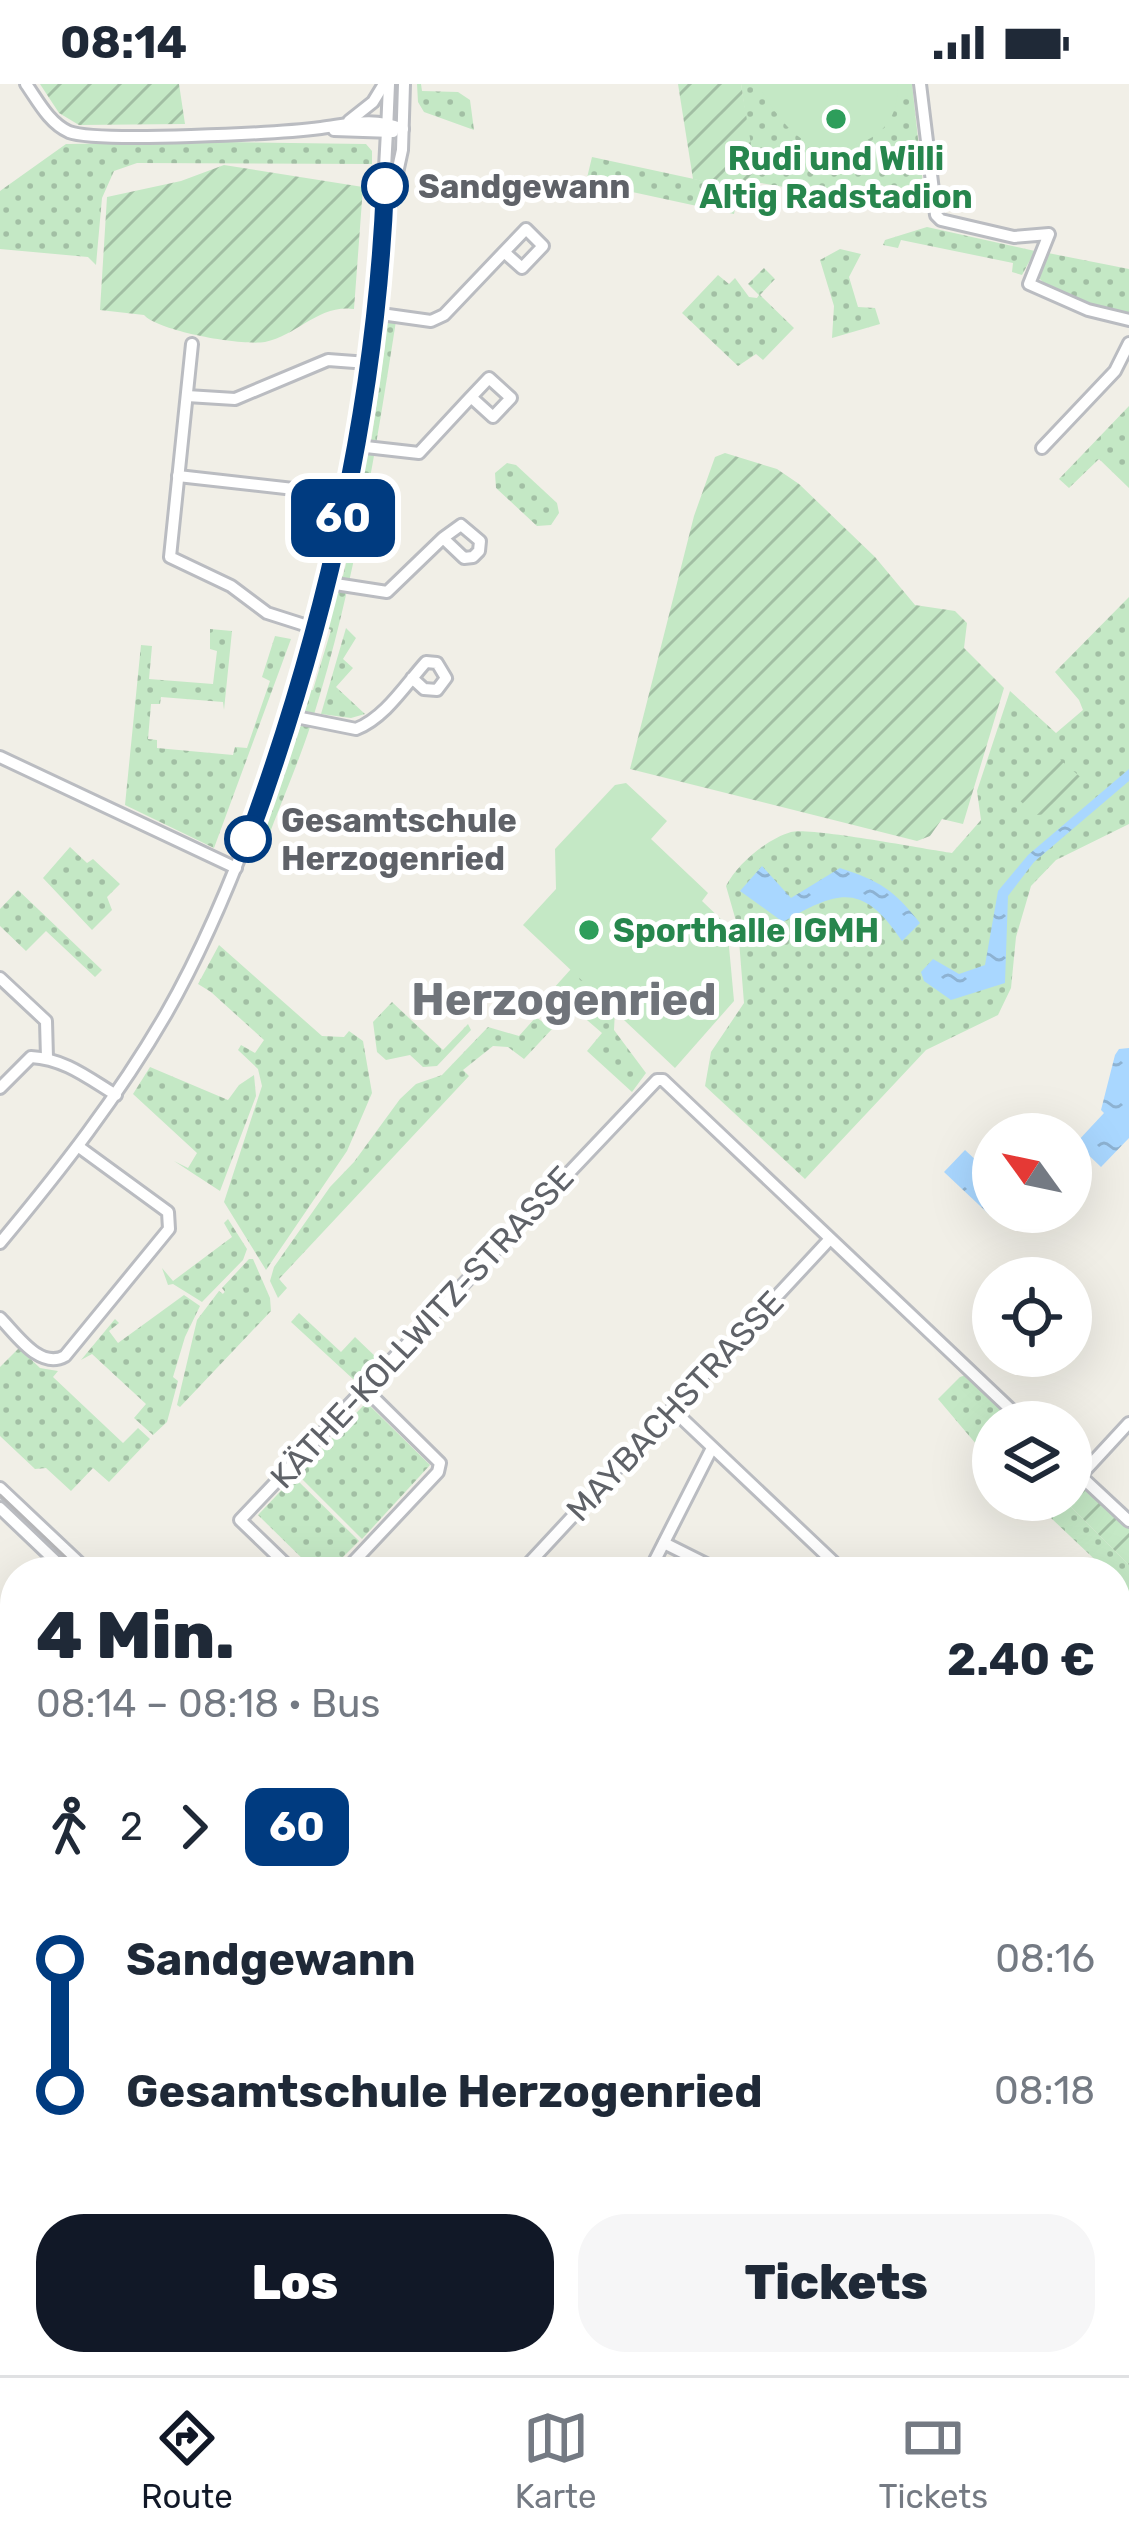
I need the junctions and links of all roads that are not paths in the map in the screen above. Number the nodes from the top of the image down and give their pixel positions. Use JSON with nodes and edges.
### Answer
{"nodes":[{"id":1,"x":26,"y":84,"type":"edge"},
{"id":2,"x":387,"y":84,"type":"edge"},
{"id":3,"x":404,"y":84,"type":"edge"},
{"id":4,"x":920,"y":84,"type":"edge"},
{"id":5,"x":349,"y":121,"type":"junction"},
{"id":6,"x":325,"y":128,"type":"junction"},
{"id":7,"x":388,"y":128,"type":"junction"},
{"id":8,"x":403,"y":129,"type":"junction"},
{"id":9,"x":383,"y":237,"type":"junction"},
{"id":10,"x":504,"y":252,"type":"dead end"},
{"id":11,"x":374,"y":313,"type":"junction"},
{"id":12,"x":1129,"y":320,"type":"edge"},
{"id":13,"x":1129,"y":343,"type":"edge"},
{"id":14,"x":191,"y":344,"type":"dead end"},
{"id":15,"x":368,"y":363,"type":"junction"},
{"id":16,"x":187,"y":396,"type":"junction"},
{"id":17,"x":471,"y":397,"type":"dead end"},
{"id":18,"x":357,"y":446,"type":"junction"},
{"id":19,"x":1042,"y":448,"type":"dead end"},
{"id":20,"x":178,"y":476,"type":"junction"},
{"id":21,"x":347,"y":495,"type":"junction"},
{"id":22,"x":443,"y":538,"type":"dead end"},
{"id":23,"x":329,"y":583,"type":"junction"},
{"id":24,"x":317,"y":629,"type":"junction"},
{"id":25,"x":412,"y":678,"type":"dead end"},
{"id":26,"x":291,"y":716,"type":"junction"},
{"id":27,"x":0,"y":757,"type":"edge"},
{"id":28,"x":236,"y":868,"type":"junction"},
{"id":29,"x":0,"y":978,"type":"edge"},
{"id":30,"x":47,"y":1058,"type":"junction"},
{"id":31,"x":0,"y":1088,"type":"edge"},
{"id":32,"x":116,"y":1095,"type":"junction"},
{"id":33,"x":80,"y":1148,"type":"junction"},
{"id":34,"x":829,"y":1240,"type":"junction"},
{"id":35,"x":0,"y":1243,"type":"edge"},
{"id":36,"x":0,"y":1318,"type":"edge"},
{"id":37,"x":364,"y":1388,"type":"junction"},
{"id":38,"x":1002,"y":1401,"type":"edge"},
{"id":39,"x":672,"y":1409,"type":"junction"},
{"id":40,"x":1129,"y":1423,"type":"edge"},
{"id":41,"x":712,"y":1448,"type":"junction"},
{"id":42,"x":1092,"y":1457,"type":"edge"},
{"id":43,"x":1092,"y":1486,"type":"edge"},
{"id":44,"x":0,"y":1488,"type":"edge"},
{"id":45,"x":0,"y":1508,"type":"edge"},
{"id":46,"x":1129,"y":1521,"type":"edge"},
{"id":47,"x":664,"y":1543,"type":"junction"},
{"id":48,"x":51,"y":1557,"type":"edge"},
{"id":49,"x":72,"y":1557,"type":"edge"},
{"id":50,"x":278,"y":1557,"type":"edge"},
{"id":51,"x":358,"y":1557,"type":"edge"},
{"id":52,"x":535,"y":1557,"type":"edge"},
{"id":53,"x":657,"y":1557,"type":"edge"},
{"id":54,"x":692,"y":1557,"type":"edge"},
{"id":55,"x":828,"y":1557,"type":"edge"}],
"edges":[{"from":1,"to":6,"type":"street"},
{"from":2,"to":5,"type":"street"},
{"from":2,"to":7,"type":"street"},
{"from":3,"to":8,"type":"street"},
{"from":4,"to":12,"type":"street"},
{"from":5,"to":6,"type":"street"},
{"from":5,"to":7,"type":"street"},
{"from":6,"to":7,"type":"street"},
{"from":7,"to":8,"type":"street"},
{"from":7,"to":9,"type":"street"},
{"from":8,"to":9,"type":"street"},
{"from":9,"to":11,"type":"street"},
{"from":10,"to":11,"type":"street"},
{"from":11,"to":15,"type":"street"},
{"from":13,"to":19,"type":"street"},
{"from":14,"to":16,"type":"street"},
{"from":15,"to":16,"type":"street"},
{"from":15,"to":18,"type":"street"},
{"from":16,"to":20,"type":"street"},
{"from":17,"to":18,"type":"street"},
{"from":18,"to":21,"type":"street"},
{"from":20,"to":21,"type":"street"},
{"from":20,"to":24,"type":"street"},
{"from":21,"to":23,"type":"street"},
{"from":22,"to":23,"type":"street"},
{"from":23,"to":24,"type":"street"},
{"from":24,"to":26,"type":"street"},
{"from":25,"to":26,"type":"street"},
{"from":26,"to":28,"type":"street"},
{"from":27,"to":28,"type":"street"},
{"from":28,"to":32,"type":"street"},
{"from":29,"to":30,"type":"street"},
{"from":30,"to":31,"type":"street"},
{"from":30,"to":32,"type":"street"},
{"from":32,"to":33,"type":"street"},
{"from":33,"to":35,"type":"street"},
{"from":33,"to":36,"type":"street"},
{"from":34,"to":37,"type":"street","name":"KÄTHE-KOLLWITZ-STRASSE"},
{"from":34,"to":38,"type":"street"},
{"from":34,"to":39,"type":"street","name":"MAYBACHSTRASSE"},
{"from":37,"to":50,"type":"street","name":"KÄTHE-KOLLWITZ-STRASSE"},
{"from":37,"to":51,"type":"street"},
{"from":39,"to":41,"type":"street"},
{"from":39,"to":52,"type":"street","name":"MAYBACHSTRASSE"},
{"from":40,"to":42,"type":"street"},
{"from":41,"to":47,"type":"street"},
{"from":41,"to":55,"type":"street"},
{"from":43,"to":46,"type":"street"},
{"from":44,"to":49,"type":"street"},
{"from":45,"to":48,"type":"street"},
{"from":47,"to":53,"type":"street"},
{"from":47,"to":54,"type":"street"}]}
